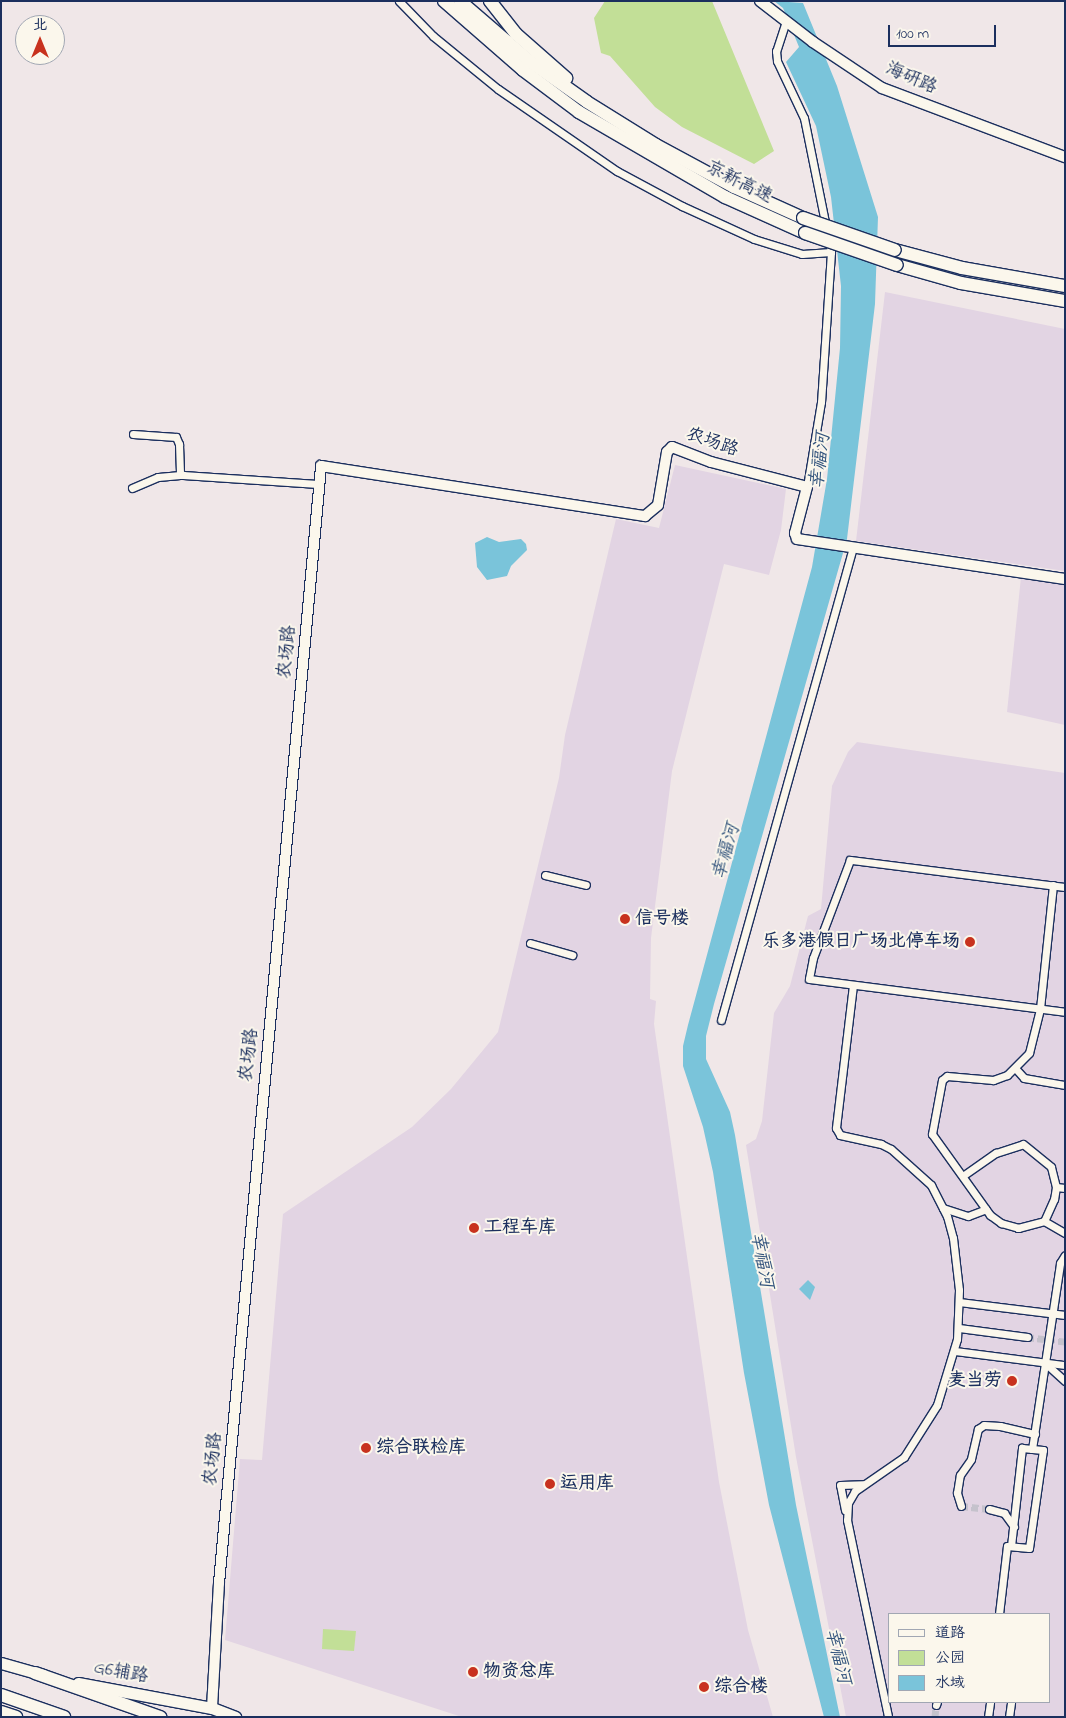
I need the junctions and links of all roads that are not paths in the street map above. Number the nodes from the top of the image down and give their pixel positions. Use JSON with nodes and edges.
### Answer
{"nodes":[{"id":1,"x":399,"y":1,"type":"edge"},
{"id":2,"x":444,"y":1,"type":"edge"},
{"id":3,"x":460,"y":1,"type":"edge"},
{"id":4,"x":490,"y":1,"type":"edge"},
{"id":5,"x":760,"y":1,"type":"edge"},
{"id":6,"x":790,"y":24,"type":"junction"},
{"id":7,"x":656,"y":145,"type":"junction"},
{"id":8,"x":1065,"y":157,"type":"edge"},
{"id":9,"x":831,"y":252,"type":"junction"},
{"id":10,"x":1065,"y":286,"type":"edge"},
{"id":11,"x":1065,"y":301,"type":"edge"},
{"id":12,"x":133,"y":434,"type":"dead end"},
{"id":13,"x":180,"y":475,"type":"junction"},
{"id":14,"x":318,"y":484,"type":"junction"},
{"id":15,"x":807,"y":487,"type":"junction"},
{"id":16,"x":132,"y":488,"type":"dead end"},
{"id":17,"x":851,"y":548,"type":"junction"},
{"id":18,"x":1065,"y":579,"type":"edge"},
{"id":19,"x":546,"y":875,"type":"dead end"},
{"id":20,"x":586,"y":884,"type":"dead end"},
{"id":21,"x":1054,"y":885,"type":"junction"},
{"id":22,"x":1065,"y":887,"type":"edge"},
{"id":23,"x":530,"y":943,"type":"dead end"},
{"id":24,"x":572,"y":955,"type":"dead end"},
{"id":25,"x":853,"y":985,"type":"junction"},
{"id":26,"x":1040,"y":1009,"type":"junction"},
{"id":27,"x":1065,"y":1012,"type":"edge"},
{"id":28,"x":721,"y":1020,"type":"dead end"},
{"id":29,"x":1015,"y":1068,"type":"junction"},
{"id":30,"x":1065,"y":1085,"type":"edge"},
{"id":31,"x":964,"y":1175,"type":"junction"},
{"id":32,"x":1056,"y":1187,"type":"junction"},
{"id":33,"x":1065,"y":1188,"type":"edge"},
{"id":34,"x":943,"y":1208,"type":"junction"},
{"id":35,"x":986,"y":1209,"type":"junction"},
{"id":36,"x":1044,"y":1221,"type":"junction"},
{"id":37,"x":1065,"y":1232,"type":"edge"},
{"id":38,"x":1065,"y":1255,"type":"edge"},
{"id":39,"x":960,"y":1302,"type":"junction"},
{"id":40,"x":1052,"y":1314,"type":"junction"},
{"id":41,"x":1065,"y":1315,"type":"edge"},
{"id":42,"x":959,"y":1328,"type":"junction"},
{"id":43,"x":1027,"y":1337,"type":"tunnel mouth"},
{"id":44,"x":954,"y":1351,"type":"junction"},
{"id":45,"x":1045,"y":1363,"type":"junction"},
{"id":46,"x":1065,"y":1365,"type":"edge"},
{"id":47,"x":1065,"y":1381,"type":"edge"},
{"id":48,"x":1035,"y":1434,"type":"junction"},
{"id":49,"x":1032,"y":1449,"type":"junction"},
{"id":50,"x":863,"y":1484,"type":"junction"},
{"id":51,"x":961,"y":1506,"type":"dead end"},
{"id":52,"x":989,"y":1510,"type":"tunnel mouth"},
{"id":53,"x":847,"y":1516,"type":"junction"},
{"id":54,"x":1014,"y":1527,"type":"junction"},
{"id":55,"x":1011,"y":1546,"type":"junction"},
{"id":56,"x":999,"y":1613,"type":"edge"},
{"id":57,"x":1,"y":1663,"type":"edge"},
{"id":58,"x":35,"y":1673,"type":"junction"},
{"id":59,"x":1,"y":1695,"type":"edge"},
{"id":60,"x":990,"y":1703,"type":"edge"},
{"id":61,"x":1011,"y":1703,"type":"edge"},
{"id":62,"x":212,"y":1708,"type":"junction"},
{"id":63,"x":1,"y":1712,"type":"edge"},
{"id":64,"x":16,"y":1717,"type":"edge"},
{"id":65,"x":64,"y":1717,"type":"edge"},
{"id":66,"x":160,"y":1717,"type":"edge"},
{"id":67,"x":235,"y":1717,"type":"edge"},
{"id":68,"x":888,"y":1717,"type":"edge"},
{"id":69,"x":988,"y":1717,"type":"edge"},
{"id":70,"x":1009,"y":1717,"type":"edge"}],
"edges":[{"from":1,"to":9,"type":"street"},
{"from":2,"to":11,"type":"highway","name":"京新高速","bridge":true},
{"from":3,"to":7,"type":"highway","name":"京新高速"},
{"from":4,"to":7,"type":"highway"},
{"from":5,"to":6,"type":"street","name":"海研路"},
{"from":6,"to":8,"type":"street","name":"海研路"},
{"from":6,"to":9,"type":"street"},
{"from":7,"to":10,"type":"highway","name":"京新高速","bridge":true},
{"from":9,"to":15,"type":"street"},
{"from":12,"to":13,"type":"street"},
{"from":13,"to":14,"type":"street"},
{"from":13,"to":16,"type":"street"},
{"from":14,"to":15,"type":"street","name":"农场路"},
{"from":14,"to":62,"type":"street","name":"农场路"},
{"from":15,"to":17,"type":"street"},
{"from":17,"to":18,"type":"street"},
{"from":17,"to":28,"type":"street"},
{"from":19,"to":20,"type":"street"},
{"from":21,"to":22,"type":"street"},
{"from":21,"to":25,"type":"street"},
{"from":21,"to":26,"type":"street"},
{"from":23,"to":24,"type":"street"},
{"from":25,"to":26,"type":"street"},
{"from":25,"to":34,"type":"street"},
{"from":26,"to":27,"type":"street"},
{"from":26,"to":29,"type":"street"},
{"from":29,"to":30,"type":"street"},
{"from":29,"to":31,"type":"street"},
{"from":31,"to":32,"type":"street"},
{"from":31,"to":35,"type":"street"},
{"from":32,"to":33,"type":"street"},
{"from":32,"to":36,"type":"street"},
{"from":34,"to":35,"type":"street"},
{"from":34,"to":39,"type":"street"},
{"from":35,"to":36,"type":"street"},
{"from":36,"to":37,"type":"street"},
{"from":38,"to":40,"type":"street"},
{"from":39,"to":40,"type":"street"},
{"from":39,"to":42,"type":"street"},
{"from":40,"to":41,"type":"street"},
{"from":40,"to":45,"type":"street"},
{"from":42,"to":43,"type":"street"},
{"from":42,"to":44,"type":"street"},
{"from":44,"to":45,"type":"street"},
{"from":44,"to":50,"type":"street"},
{"from":45,"to":46,"type":"street"},
{"from":45,"to":47,"type":"street"},
{"from":45,"to":48,"type":"street"},
{"from":48,"to":49,"type":"street"},
{"from":48,"to":51,"type":"street"},
{"from":49,"to":54,"type":"street"},
{"from":49,"to":55,"type":"street"},
{"from":50,"to":53,"type":"street"},
{"from":50,"to":53,"type":"street"},
{"from":52,"to":54,"type":"street"},
{"from":53,"to":68,"type":"street"},
{"from":54,"to":55,"type":"street"},
{"from":55,"to":56,"type":"street"},
{"from":57,"to":58,"type":"main road","name":"G6辅路"},
{"from":58,"to":62,"type":"main road","name":"G6辅路"},
{"from":58,"to":66,"type":"highway"},
{"from":59,"to":65,"type":"highway"},
{"from":60,"to":69,"type":"street"},
{"from":61,"to":70,"type":"street"},
{"from":62,"to":67,"type":"main road","name":"G6辅路"},
{"from":63,"to":64,"type":"highway"}]}
